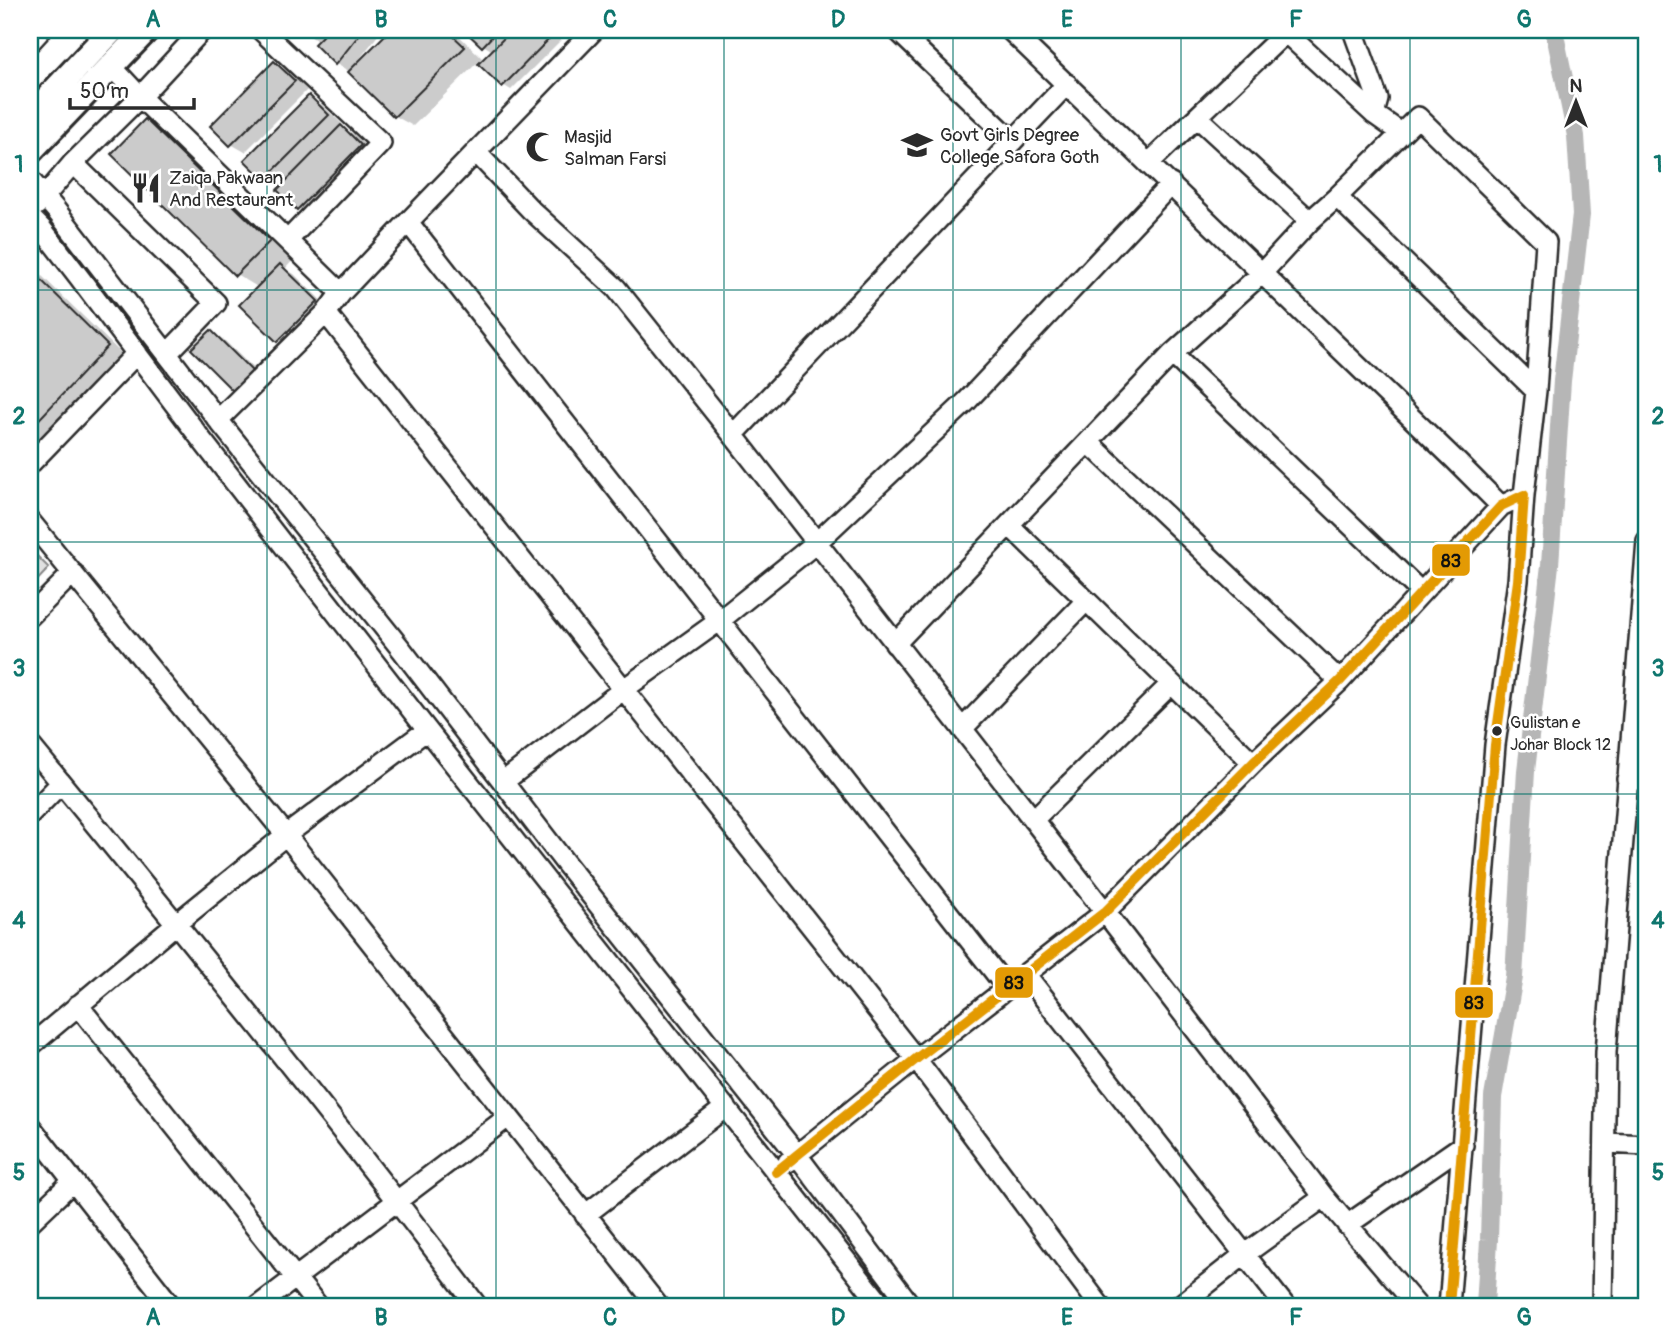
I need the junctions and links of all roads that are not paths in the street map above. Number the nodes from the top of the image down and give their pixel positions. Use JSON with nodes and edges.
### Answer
{"nodes":[{"id":1,"x":41,"y":30,"type":"edge"},
{"id":2,"x":111,"y":30,"type":"edge"},
{"id":3,"x":146,"y":30,"type":"edge"},
{"id":4,"x":202,"y":30,"type":"edge"},
{"id":5,"x":261,"y":30,"type":"edge"},
{"id":6,"x":594,"y":30,"type":"edge"},
{"id":7,"x":897,"y":30,"type":"edge"},
{"id":8,"x":1010,"y":30,"type":"edge"},
{"id":9,"x":1353,"y":30,"type":"edge"},
{"id":10,"x":1285,"y":31,"type":"edge"},
{"id":11,"x":30,"y":42,"type":"edge"},
{"id":12,"x":111,"y":66,"type":"junction"},
{"id":13,"x":1067,"y":84,"type":"junction"},
{"id":14,"x":140,"y":97,"type":"junction"},
{"id":15,"x":1374,"y":114,"type":"junction"},
{"id":16,"x":30,"y":117,"type":"edge"},
{"id":17,"x":1197,"y":117,"type":"junction"},
{"id":18,"x":1401,"y":133,"type":"junction"},
{"id":19,"x":1013,"y":141,"type":"junction"},
{"id":20,"x":30,"y":151,"type":"edge"},
{"id":21,"x":476,"y":152,"type":"junction"},
{"id":22,"x":74,"y":163,"type":"junction"},
{"id":23,"x":1149,"y":163,"type":"junction"},
{"id":24,"x":30,"y":180,"type":"edge"},
{"id":25,"x":1171,"y":184,"type":"junction"},
{"id":26,"x":45,"y":197,"type":"junction"},
{"id":27,"x":1337,"y":197,"type":"junction"},
{"id":28,"x":30,"y":214,"type":"edge"},
{"id":29,"x":1310,"y":221,"type":"junction"},
{"id":30,"x":408,"y":222,"type":"junction"},
{"id":31,"x":288,"y":240,"type":"junction"},
{"id":32,"x":1261,"y":274,"type":"junction"},
{"id":33,"x":341,"y":293,"type":"junction"},
{"id":34,"x":327,"y":313,"type":"junction"},
{"id":35,"x":137,"y":353,"type":"junction"},
{"id":36,"x":167,"y":354,"type":"junction"},
{"id":37,"x":1172,"y":354,"type":"junction"},
{"id":38,"x":1536,"y":391,"type":"junction"},
{"id":39,"x":218,"y":420,"type":"junction"},
{"id":40,"x":733,"y":435,"type":"junction"},
{"id":41,"x":1088,"y":442,"type":"junction"},
{"id":42,"x":30,"y":464,"type":"edge"},
{"id":43,"x":1524,"y":495,"type":"junction"},
{"id":44,"x":1501,"y":506,"type":"junction"},
{"id":45,"x":30,"y":521,"type":"edge"},
{"id":46,"x":1009,"y":525,"type":"junction"},
{"id":47,"x":1647,"y":541,"type":"edge"},
{"id":48,"x":816,"y":543,"type":"junction"},
{"id":49,"x":73,"y":573,"type":"junction"},
{"id":50,"x":1421,"y":592,"type":"junction"},
{"id":51,"x":1086,"y":601,"type":"junction"},
{"id":52,"x":30,"y":617,"type":"edge"},
{"id":53,"x":719,"y":621,"type":"junction"},
{"id":54,"x":895,"y":644,"type":"junction"},
{"id":55,"x":1339,"y":681,"type":"junction"},
{"id":56,"x":1171,"y":684,"type":"junction"},
{"id":57,"x":624,"y":689,"type":"junction"},
{"id":58,"x":961,"y":729,"type":"junction"},
{"id":59,"x":427,"y":730,"type":"junction"},
{"id":60,"x":30,"y":745,"type":"edge"},
{"id":61,"x":1253,"y":763,"type":"junction"},
{"id":62,"x":1637,"y":780,"type":"edge"},
{"id":63,"x":503,"y":782,"type":"junction"},
{"id":64,"x":61,"y":783,"type":"junction"},
{"id":65,"x":30,"y":815,"type":"edge"},
{"id":66,"x":1033,"y":820,"type":"junction"},
{"id":67,"x":286,"y":835,"type":"junction"},
{"id":68,"x":558,"y":853,"type":"junction"},
{"id":69,"x":538,"y":870,"type":"junction"},
{"id":70,"x":1105,"y":912,"type":"junction"},
{"id":71,"x":177,"y":923,"type":"junction"},
{"id":72,"x":1026,"y":975,"type":"junction"},
{"id":73,"x":1007,"y":988,"type":"junction"},
{"id":74,"x":78,"y":1005,"type":"junction"},
{"id":75,"x":30,"y":1046,"type":"edge"},
{"id":76,"x":916,"y":1059,"type":"junction"},
{"id":77,"x":726,"y":1107,"type":"junction"},
{"id":78,"x":508,"y":1118,"type":"junction"},
{"id":79,"x":30,"y":1126,"type":"edge"},
{"id":80,"x":1605,"y":1143,"type":"junction"},
{"id":81,"x":1463,"y":1144,"type":"junction"},
{"id":82,"x":1647,"y":1146,"type":"edge"},
{"id":83,"x":797,"y":1155,"type":"junction"},
{"id":84,"x":776,"y":1172,"type":"junction"},
{"id":85,"x":72,"y":1181,"type":"junction"},
{"id":86,"x":1324,"y":1197,"type":"junction"},
{"id":87,"x":397,"y":1201,"type":"junction"},
{"id":88,"x":586,"y":1215,"type":"junction"},
{"id":89,"x":30,"y":1222,"type":"edge"},
{"id":90,"x":1346,"y":1225,"type":"junction"},
{"id":91,"x":1245,"y":1254,"type":"junction"},
{"id":92,"x":295,"y":1278,"type":"junction"},
{"id":93,"x":172,"y":1306,"type":"edge"},
{"id":94,"x":258,"y":1306,"type":"edge"},
{"id":95,"x":318,"y":1306,"type":"edge"},
{"id":96,"x":477,"y":1306,"type":"edge"},
{"id":97,"x":658,"y":1306,"type":"edge"},
{"id":98,"x":882,"y":1306,"type":"edge"},
{"id":99,"x":911,"y":1306,"type":"edge"},
{"id":100,"x":1100,"y":1306,"type":"edge"},
{"id":101,"x":1179,"y":1306,"type":"edge"},
{"id":102,"x":1285,"y":1306,"type":"edge"},
{"id":103,"x":1417,"y":1306,"type":"edge"},
{"id":104,"x":1449,"y":1306,"type":"edge"},
{"id":105,"x":1602,"y":1306,"type":"edge"}],
"edges":[{"from":1,"to":11,"type":"street"},
{"from":2,"to":16,"type":"main road"},
{"from":3,"to":12,"type":"main road"},
{"from":4,"to":14,"type":"street"},
{"from":5,"to":31,"type":"street"},
{"from":6,"to":21,"type":"street"},
{"from":7,"to":19,"type":"street"},
{"from":8,"to":13,"type":"street"},
{"from":9,"to":15,"type":"street"},
{"from":10,"to":15,"type":"street"},
{"from":10,"to":17,"type":"street"},
{"from":12,"to":14,"type":"street"},
{"from":12,"to":20,"type":"main road"},
{"from":13,"to":19,"type":"street"},
{"from":13,"to":23,"type":"street"},
{"from":14,"to":22,"type":"street"},
{"from":14,"to":31,"type":"street"},
{"from":15,"to":18,"type":"street"},
{"from":17,"to":23,"type":"street"},
{"from":17,"to":29,"type":"street"},
{"from":18,"to":27,"type":"street"},
{"from":18,"to":38,"type":"street"},
{"from":19,"to":40,"type":"street"},
{"from":21,"to":30,"type":"street"},
{"from":21,"to":40,"type":"street"},
{"from":22,"to":26,"type":"street"},
{"from":22,"to":36,"type":"street"},
{"from":23,"to":25,"type":"street"},
{"from":24,"to":26,"type":"street"},
{"from":25,"to":32,"type":"street"},
{"from":25,"to":48,"type":"street"},
{"from":26,"to":28,"type":"street"},
{"from":26,"to":36,"type":"street"},
{"from":27,"to":29,"type":"street"},
{"from":27,"to":38,"type":"street"},
{"from":28,"to":35,"type":"street"},
{"from":29,"to":32,"type":"street"},
{"from":30,"to":33,"type":"street"},
{"from":30,"to":53,"type":"street"},
{"from":31,"to":33,"type":"street"},
{"from":32,"to":37,"type":"street"},
{"from":32,"to":44,"type":"street"},
{"from":33,"to":34,"type":"street"},
{"from":34,"to":39,"type":"street"},
{"from":34,"to":57,"type":"street"},
{"from":35,"to":42,"type":"street"},
{"from":35,"to":59,"type":"street"},
{"from":36,"to":39,"type":"street"},
{"from":37,"to":41,"type":"street"},
{"from":37,"to":50,"type":"street"},
{"from":38,"to":43,"type":"street"},
{"from":39,"to":63,"type":"street"},
{"from":40,"to":48,"type":"street"},
{"from":41,"to":46,"type":"street"},
{"from":41,"to":55,"type":"street"},
{"from":43,"to":44,"type":"street"},
{"from":43,"to":81,"type":"street"},
{"from":44,"to":50,"type":"street"},
{"from":45,"to":49,"type":"street"},
{"from":46,"to":51,"type":"street"},
{"from":46,"to":54,"type":"street"},
{"from":47,"to":62,"type":"street"},
{"from":48,"to":53,"type":"street"},
{"from":48,"to":54,"type":"street"},
{"from":49,"to":52,"type":"street"},
{"from":49,"to":67,"type":"street"},
{"from":50,"to":55,"type":"street"},
{"from":51,"to":56,"type":"street"},
{"from":51,"to":58,"type":"street"},
{"from":53,"to":57,"type":"street"},
{"from":53,"to":73,"type":"street"},
{"from":54,"to":58,"type":"street"},
{"from":55,"to":61,"type":"street"},
{"from":56,"to":61,"type":"street"},
{"from":56,"to":66,"type":"street"},
{"from":57,"to":63,"type":"street"},
{"from":57,"to":76,"type":"street"},
{"from":58,"to":66,"type":"street"},
{"from":59,"to":67,"type":"street"},
{"from":59,"to":69,"type":"street"},
{"from":60,"to":64,"type":"street"},
{"from":61,"to":70,"type":"street"},
{"from":62,"to":80,"type":"street"},
{"from":63,"to":68,"type":"street"},
{"from":64,"to":65,"type":"street"},
{"from":64,"to":71,"type":"street"},
{"from":66,"to":70,"type":"street"},
{"from":67,"to":71,"type":"street"},
{"from":67,"to":78,"type":"street"},
{"from":68,"to":69,"type":"street"},
{"from":68,"to":83,"type":"street"},
{"from":69,"to":77,"type":"street"},
{"from":70,"to":72,"type":"street"},
{"from":70,"to":86,"type":"street"},
{"from":71,"to":74,"type":"street"},
{"from":71,"to":87,"type":"street"},
{"from":72,"to":73,"type":"street"},
{"from":72,"to":91,"type":"street"},
{"from":73,"to":76,"type":"street"},
{"from":74,"to":75,"type":"street"},
{"from":74,"to":92,"type":"street"},
{"from":76,"to":83,"type":"street"},
{"from":76,"to":100,"type":"street"},
{"from":77,"to":84,"type":"street"},
{"from":77,"to":88,"type":"street"},
{"from":78,"to":87,"type":"street"},
{"from":78,"to":88,"type":"street"},
{"from":79,"to":85,"type":"street"},
{"from":80,"to":82,"type":"street"},
{"from":80,"to":105,"type":"street"},
{"from":81,"to":90,"type":"street"},
{"from":81,"to":104,"type":"street"},
{"from":83,"to":84,"type":"street"},
{"from":83,"to":99,"type":"street"},
{"from":84,"to":98,"type":"street"},
{"from":85,"to":89,"type":"street"},
{"from":85,"to":93,"type":"street"},
{"from":86,"to":90,"type":"street"},
{"from":86,"to":91,"type":"street"},
{"from":87,"to":92,"type":"street"},
{"from":87,"to":96,"type":"street"},
{"from":88,"to":97,"type":"street"},
{"from":90,"to":103,"type":"street"},
{"from":91,"to":101,"type":"street"},
{"from":91,"to":102,"type":"street"},
{"from":92,"to":94,"type":"street"},
{"from":92,"to":95,"type":"street"}]}
